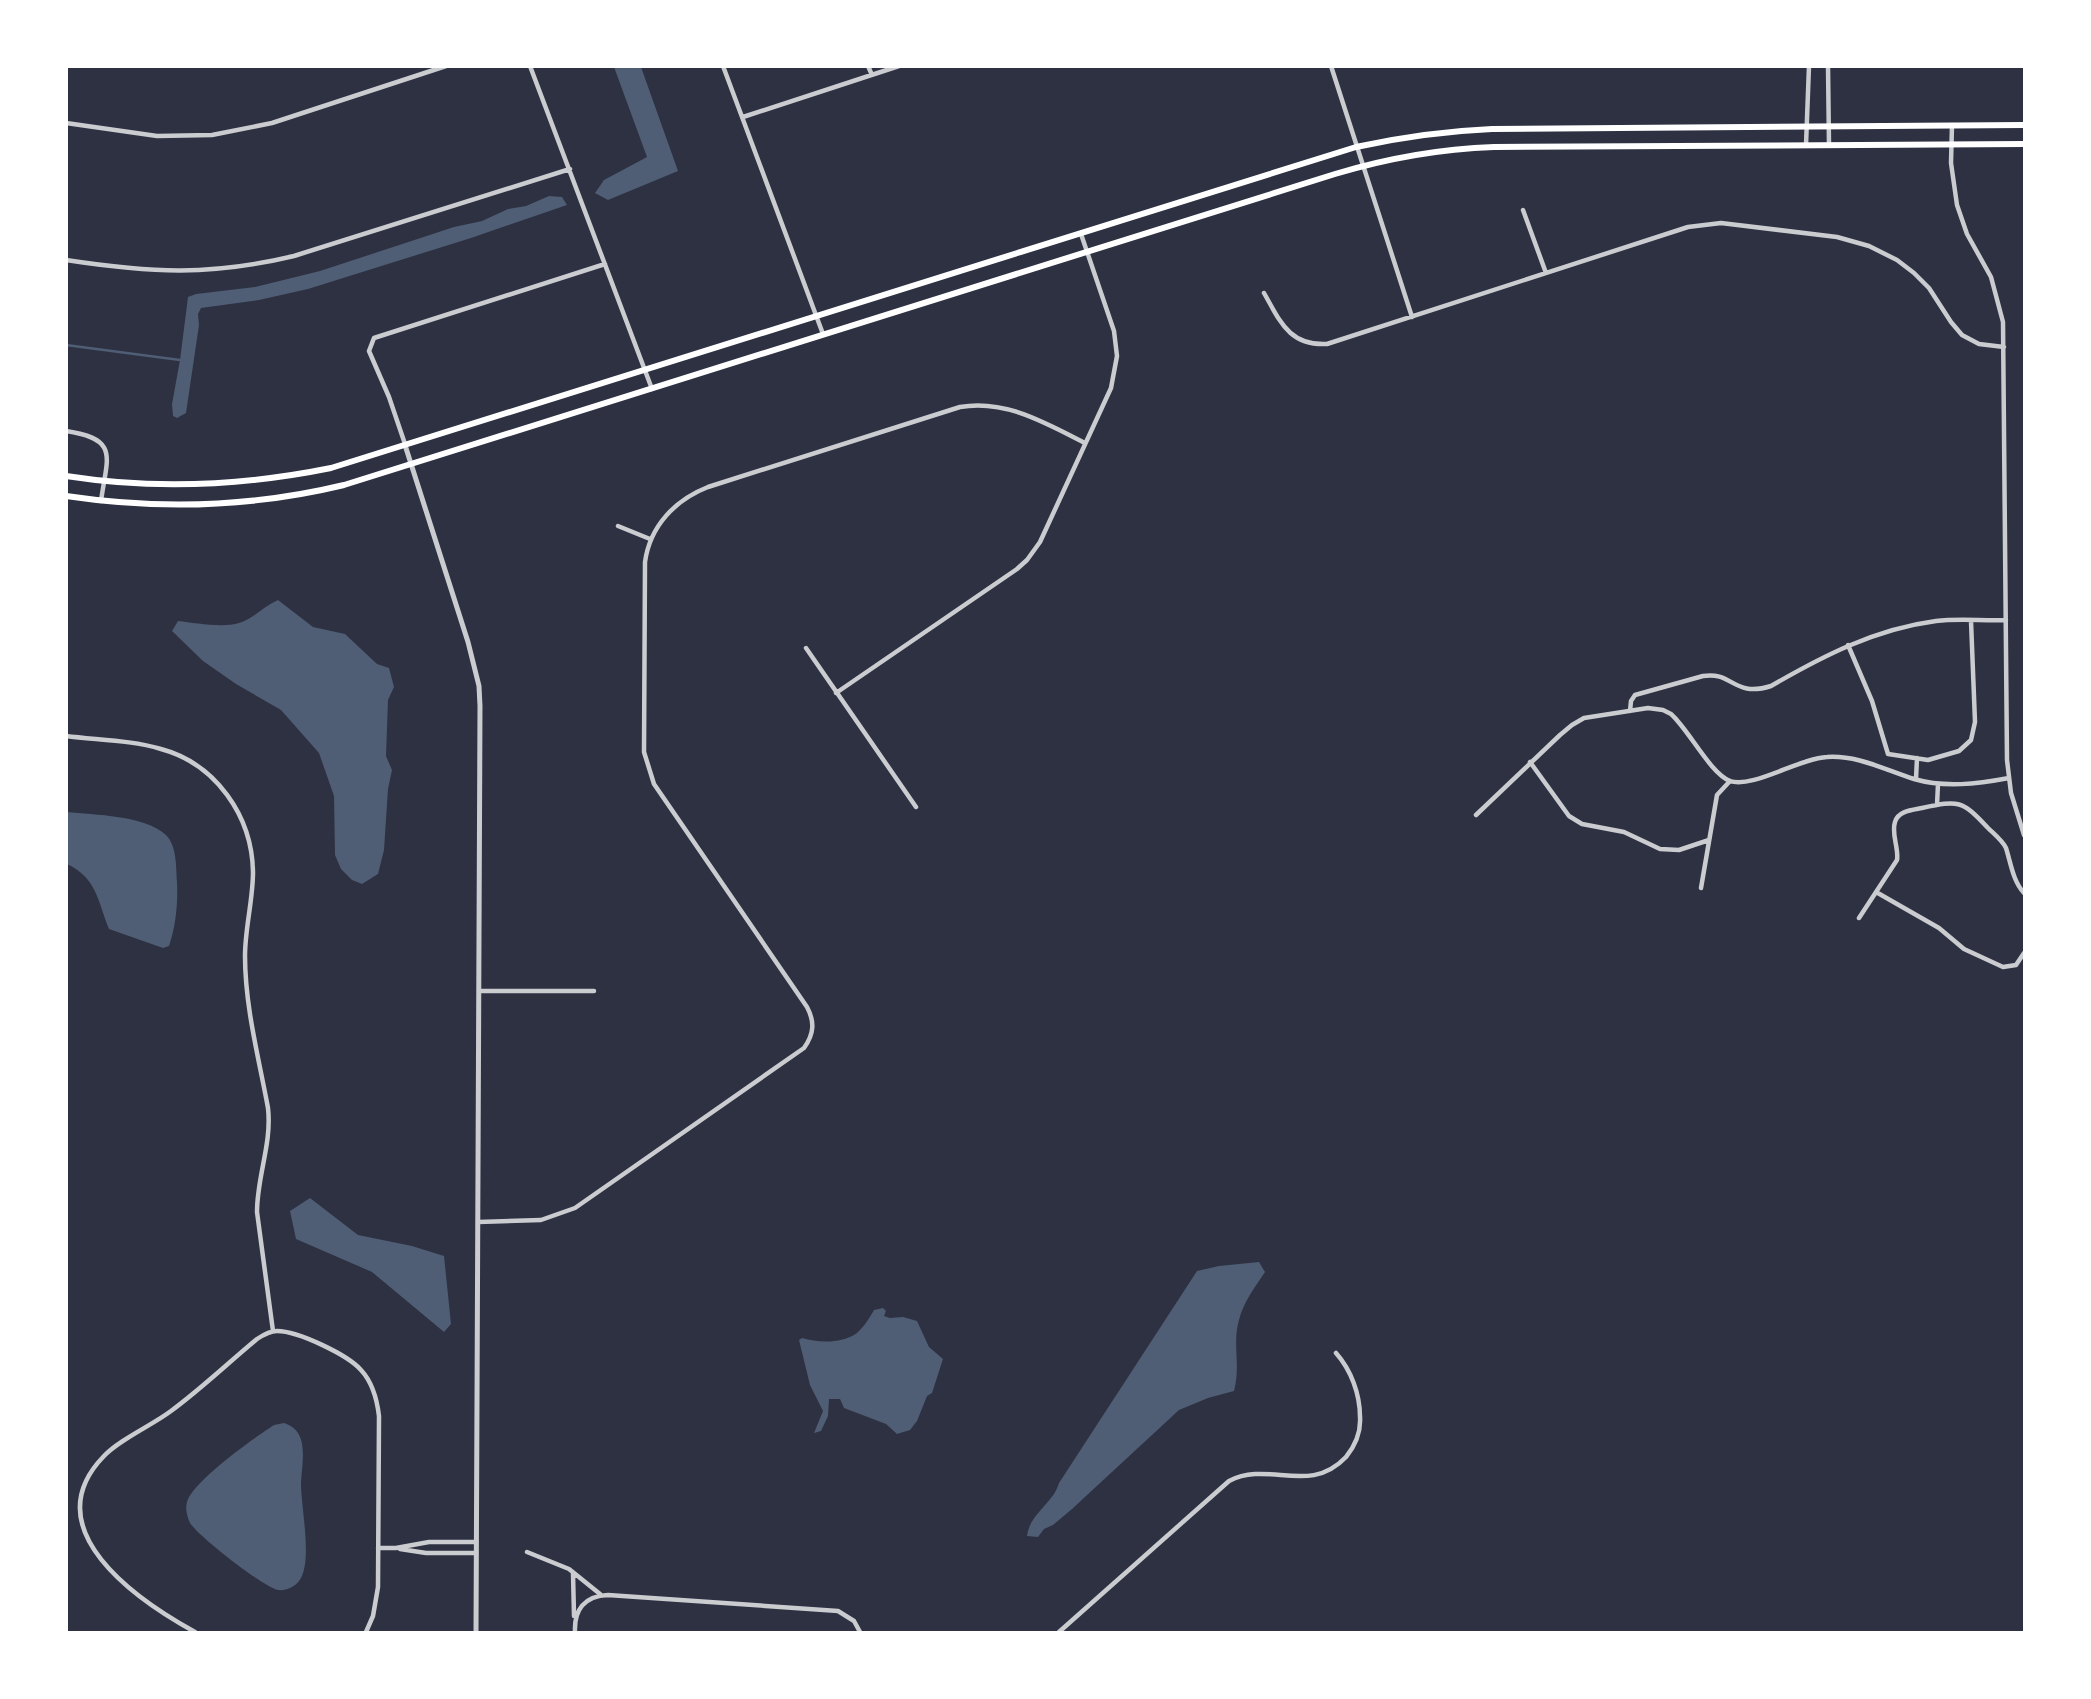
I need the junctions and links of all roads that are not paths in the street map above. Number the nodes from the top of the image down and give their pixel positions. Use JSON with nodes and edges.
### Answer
{"nodes":[{"id":1,"x":446,"y":66,"type":"edge"},
{"id":2,"x":530,"y":66,"type":"edge"},
{"id":3,"x":723,"y":66,"type":"edge"},
{"id":4,"x":868,"y":66,"type":"edge"},
{"id":5,"x":899,"y":66,"type":"edge"},
{"id":6,"x":1332,"y":66,"type":"edge"},
{"id":7,"x":1809,"y":66,"type":"edge"},
{"id":8,"x":1828,"y":66,"type":"edge"},
{"id":9,"x":872,"y":75,"type":"junction"},
{"id":10,"x":743,"y":117,"type":"junction"},
{"id":11,"x":66,"y":123,"type":"edge"},
{"id":12,"x":1952,"y":125,"type":"junction"},
{"id":13,"x":2025,"y":125,"type":"edge"},
{"id":14,"x":1806,"y":126,"type":"junction"},
{"id":15,"x":1829,"y":126,"type":"junction"},
{"id":16,"x":2025,"y":144,"type":"edge"},
{"id":17,"x":1806,"y":145,"type":"junction"},
{"id":18,"x":1829,"y":145,"type":"junction"},
{"id":19,"x":1951,"y":145,"type":"junction"},
{"id":20,"x":1356,"y":147,"type":"junction"},
{"id":21,"x":1362,"y":166,"type":"junction"},
{"id":22,"x":570,"y":169,"type":"junction"},
{"id":23,"x":1523,"y":210,"type":"dead end"},
{"id":24,"x":1082,"y":234,"type":"junction"},
{"id":25,"x":1087,"y":251,"type":"junction"},
{"id":26,"x":66,"y":260,"type":"edge"},
{"id":27,"x":605,"y":264,"type":"junction"},
{"id":28,"x":1546,"y":273,"type":"junction"},
{"id":29,"x":1264,"y":293,"type":"dead end"},
{"id":30,"x":817,"y":316,"type":"junction"},
{"id":31,"x":1412,"y":317,"type":"junction"},
{"id":32,"x":824,"y":335,"type":"junction"},
{"id":33,"x":2004,"y":347,"type":"junction"},
{"id":34,"x":645,"y":371,"type":"junction"},
{"id":35,"x":652,"y":389,"type":"junction"},
{"id":36,"x":66,"y":431,"type":"edge"},
{"id":37,"x":1085,"y":443,"type":"junction"},
{"id":38,"x":405,"y":445,"type":"junction"},
{"id":39,"x":412,"y":464,"type":"junction"},
{"id":40,"x":66,"y":476,"type":"edge"},
{"id":41,"x":103,"y":482,"type":"junction"},
{"id":42,"x":66,"y":496,"type":"edge"},
{"id":43,"x":101,"y":500,"type":"junction"},
{"id":44,"x":618,"y":526,"type":"dead end"},
{"id":45,"x":650,"y":539,"type":"junction"},
{"id":46,"x":2006,"y":620,"type":"junction"},
{"id":47,"x":1971,"y":621,"type":"junction"},
{"id":48,"x":1848,"y":645,"type":"junction"},
{"id":49,"x":806,"y":648,"type":"dead end"},
{"id":50,"x":836,"y":693,"type":"junction"},
{"id":51,"x":1630,"y":711,"type":"junction"},
{"id":52,"x":66,"y":736,"type":"edge"},
{"id":53,"x":1917,"y":758,"type":"junction"},
{"id":54,"x":1530,"y":762,"type":"junction"},
{"id":55,"x":2009,"y":778,"type":"junction"},
{"id":56,"x":1916,"y":779,"type":"junction"},
{"id":57,"x":1730,"y":781,"type":"junction"},
{"id":58,"x":1938,"y":784,"type":"junction"},
{"id":59,"x":1937,"y":805,"type":"junction"},
{"id":60,"x":916,"y":807,"type":"dead end"},
{"id":61,"x":1476,"y":815,"type":"dead end"},
{"id":62,"x":2025,"y":835,"type":"edge"},
{"id":63,"x":1709,"y":840,"type":"junction"},
{"id":64,"x":1702,"y":888,"type":"dead end"},
{"id":65,"x":1877,"y":892,"type":"junction"},
{"id":66,"x":2025,"y":893,"type":"edge"},
{"id":67,"x":1859,"y":918,"type":"dead end"},
{"id":68,"x":2025,"y":953,"type":"edge"},
{"id":69,"x":479,"y":991,"type":"junction"},
{"id":70,"x":594,"y":991,"type":"dead end"},
{"id":71,"x":478,"y":1222,"type":"junction"},
{"id":72,"x":273,"y":1331,"type":"junction"},
{"id":73,"x":1336,"y":1353,"type":"dead end"},
{"id":74,"x":476,"y":1542,"type":"junction"},
{"id":75,"x":378,"y":1548,"type":"junction"},
{"id":76,"x":396,"y":1548,"type":"junction"},
{"id":77,"x":527,"y":1552,"type":"dead end"},
{"id":78,"x":476,"y":1553,"type":"junction"},
{"id":79,"x":573,"y":1572,"type":"junction"},
{"id":80,"x":608,"y":1595,"type":"junction"},
{"id":81,"x":574,"y":1622,"type":"junction"},
{"id":82,"x":195,"y":1633,"type":"edge"},
{"id":83,"x":366,"y":1633,"type":"edge"},
{"id":84,"x":476,"y":1633,"type":"edge"},
{"id":85,"x":575,"y":1633,"type":"edge"},
{"id":86,"x":860,"y":1633,"type":"edge"},
{"id":87,"x":1059,"y":1633,"type":"edge"}],
"edges":[{"from":1,"to":11,"type":"street"},
{"from":2,"to":22,"type":"street"},
{"from":3,"to":10,"type":"street"},
{"from":4,"to":9,"type":"street"},
{"from":5,"to":9,"type":"street"},
{"from":6,"to":20,"type":"street"},
{"from":7,"to":14,"type":"street"},
{"from":8,"to":15,"type":"street"},
{"from":9,"to":10,"type":"street"},
{"from":10,"to":30,"type":"street"},
{"from":12,"to":13,"type":"main road"},
{"from":12,"to":15,"type":"main road"},
{"from":12,"to":19,"type":"street"},
{"from":14,"to":15,"type":"main road"},
{"from":14,"to":17,"type":"street"},
{"from":14,"to":20,"type":"main road"},
{"from":15,"to":18,"type":"street"},
{"from":16,"to":19,"type":"main road"},
{"from":17,"to":18,"type":"main road"},
{"from":17,"to":21,"type":"main road"},
{"from":18,"to":19,"type":"main road"},
{"from":19,"to":33,"type":"street"},
{"from":20,"to":21,"type":"street"},
{"from":20,"to":24,"type":"main road"},
{"from":21,"to":25,"type":"main road"},
{"from":21,"to":31,"type":"street"},
{"from":22,"to":26,"type":"street"},
{"from":22,"to":27,"type":"street"},
{"from":23,"to":28,"type":"street"},
{"from":24,"to":25,"type":"street"},
{"from":24,"to":30,"type":"main road"},
{"from":25,"to":32,"type":"main road"},
{"from":25,"to":37,"type":"street"},
{"from":27,"to":34,"type":"street"},
{"from":27,"to":38,"type":"street"},
{"from":28,"to":31,"type":"street"},
{"from":28,"to":33,"type":"street"},
{"from":29,"to":31,"type":"street"},
{"from":30,"to":32,"type":"street"},
{"from":30,"to":34,"type":"main road"},
{"from":32,"to":35,"type":"main road"},
{"from":33,"to":46,"type":"street"},
{"from":34,"to":35,"type":"street"},
{"from":34,"to":38,"type":"main road"},
{"from":35,"to":39,"type":"main road"},
{"from":36,"to":41,"type":"street"},
{"from":37,"to":45,"type":"street"},
{"from":37,"to":50,"type":"street"},
{"from":38,"to":39,"type":"street"},
{"from":38,"to":41,"type":"main road"},
{"from":39,"to":43,"type":"main road"},
{"from":39,"to":69,"type":"street"},
{"from":40,"to":41,"type":"main road"},
{"from":41,"to":43,"type":"street"},
{"from":42,"to":43,"type":"main road"},
{"from":44,"to":45,"type":"street"},
{"from":45,"to":71,"type":"street"},
{"from":46,"to":47,"type":"street"},
{"from":46,"to":55,"type":"street"},
{"from":47,"to":48,"type":"street"},
{"from":47,"to":53,"type":"street"},
{"from":48,"to":51,"type":"street"},
{"from":48,"to":53,"type":"street"},
{"from":49,"to":50,"type":"street"},
{"from":50,"to":60,"type":"street"},
{"from":51,"to":54,"type":"street"},
{"from":51,"to":57,"type":"street"},
{"from":52,"to":72,"type":"street"},
{"from":53,"to":56,"type":"street"},
{"from":54,"to":61,"type":"street"},
{"from":54,"to":63,"type":"street"},
{"from":55,"to":58,"type":"street"},
{"from":55,"to":62,"type":"street"},
{"from":56,"to":57,"type":"street"},
{"from":56,"to":58,"type":"street"},
{"from":57,"to":63,"type":"street"},
{"from":58,"to":59,"type":"street"},
{"from":59,"to":65,"type":"street"},
{"from":59,"to":66,"type":"street"},
{"from":63,"to":64,"type":"street"},
{"from":65,"to":67,"type":"street"},
{"from":65,"to":68,"type":"street"},
{"from":69,"to":70,"type":"street"},
{"from":69,"to":71,"type":"street"},
{"from":71,"to":74,"type":"street"},
{"from":72,"to":75,"type":"street"},
{"from":72,"to":82,"type":"street"},
{"from":73,"to":87,"type":"street"},
{"from":74,"to":76,"type":"street"},
{"from":74,"to":78,"type":"street"},
{"from":75,"to":76,"type":"street"},
{"from":75,"to":83,"type":"street"},
{"from":76,"to":78,"type":"street"},
{"from":77,"to":79,"type":"street"},
{"from":78,"to":84,"type":"street"},
{"from":79,"to":80,"type":"street"},
{"from":79,"to":81,"type":"street"},
{"from":80,"to":81,"type":"street"},
{"from":80,"to":86,"type":"street"},
{"from":81,"to":85,"type":"street"}]}
